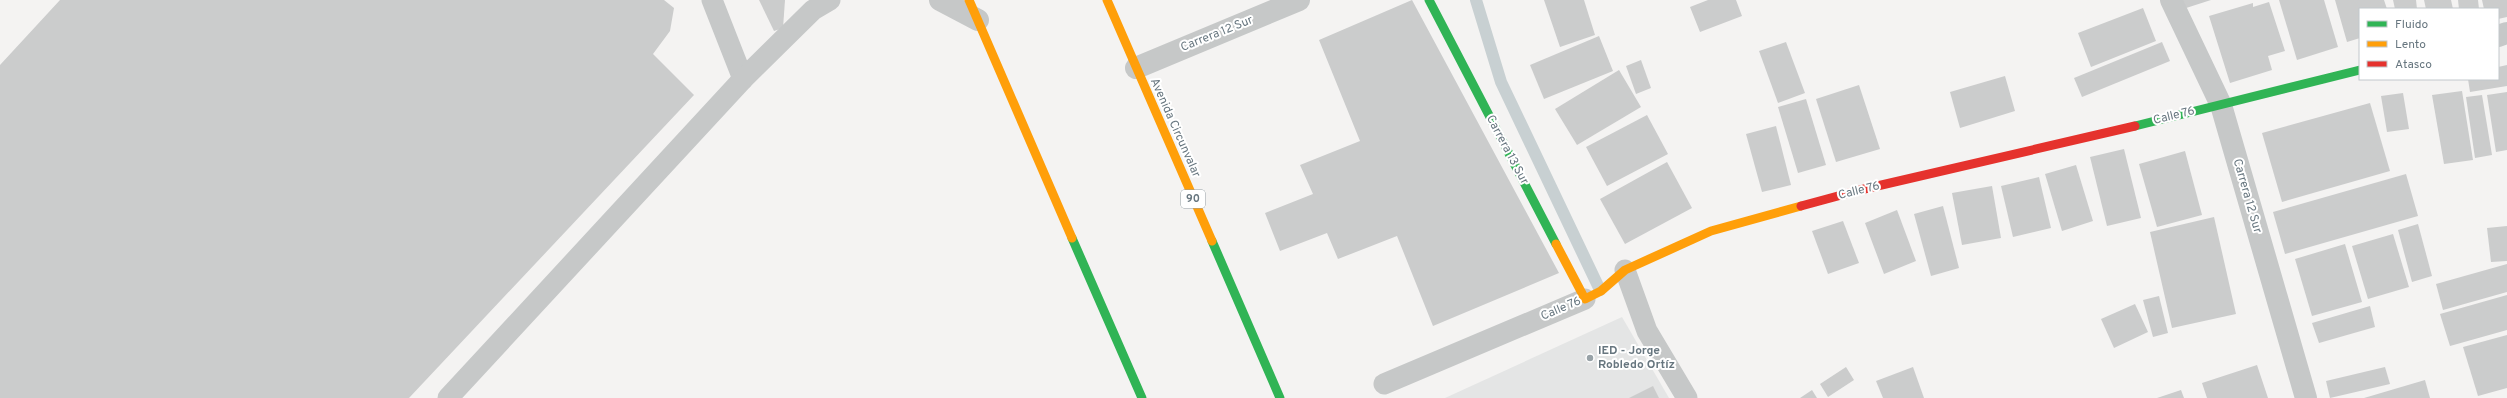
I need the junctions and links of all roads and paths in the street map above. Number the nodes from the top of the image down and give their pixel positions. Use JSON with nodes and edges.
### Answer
{"nodes":[{"id":1,"x":712,"y":0,"type":"edge"},
{"id":2,"x":830,"y":0,"type":"edge"},
{"id":3,"x":940,"y":0,"type":"edge"},
{"id":4,"x":968,"y":0,"type":"edge"},
{"id":5,"x":1106,"y":0,"type":"edge"},
{"id":6,"x":1299,"y":0,"type":"edge"},
{"id":7,"x":1429,"y":0,"type":"edge"},
{"id":8,"x":2170,"y":0,"type":"edge"},
{"id":9,"x":978,"y":20,"type":"junction"},
{"id":10,"x":1136,"y":68,"type":"junction"},
{"id":11,"x":2359,"y":70,"type":"edge"},
{"id":12,"x":743,"y":79,"type":"junction"},
{"id":13,"x":2221,"y":105,"type":"junction"},
{"id":14,"x":1625,"y":270,"type":"junction"},
{"id":15,"x":1585,"y":299,"type":"junction"},
{"id":16,"x":1384,"y":384,"type":"dead end"},
{"id":17,"x":448,"y":398,"type":"edge"},
{"id":18,"x":1142,"y":398,"type":"edge"},
{"id":19,"x":1280,"y":398,"type":"edge"},
{"id":20,"x":1686,"y":398,"type":"edge"},
{"id":21,"x":2306,"y":398,"type":"edge"}],
"edges":[{"from":1,"to":12,"type":"lane"},
{"from":2,"to":12,"type":"lane"},
{"from":3,"to":9,"type":"street"},
{"from":4,"to":9,"type":"main road"},
{"from":5,"to":10,"type":"main road","name":"Avenida Circunvalar","number":"90"},
{"from":6,"to":10,"type":"street","name":"Carrera 12 Sur"},
{"from":7,"to":15,"type":"main road","name":"Carrera 13 Sur"},
{"from":8,"to":13,"type":"street","name":"Carrera 12 Sur"},
{"from":9,"to":18,"type":"main road"},
{"from":10,"to":19,"type":"main road","name":"Avenida Circunvalar","number":"90"},
{"from":11,"to":13,"type":"main road","name":"Calle 76"},
{"from":12,"to":17,"type":"lane"},
{"from":13,"to":14,"type":"main road","name":"Calle 76"},
{"from":13,"to":21,"type":"street","name":"Carrera 12 Sur"},
{"from":14,"to":15,"type":"main road","name":"Calle 76"},
{"from":14,"to":20,"type":"lane"},
{"from":15,"to":16,"type":"lane","name":"Calle 76"}]}
